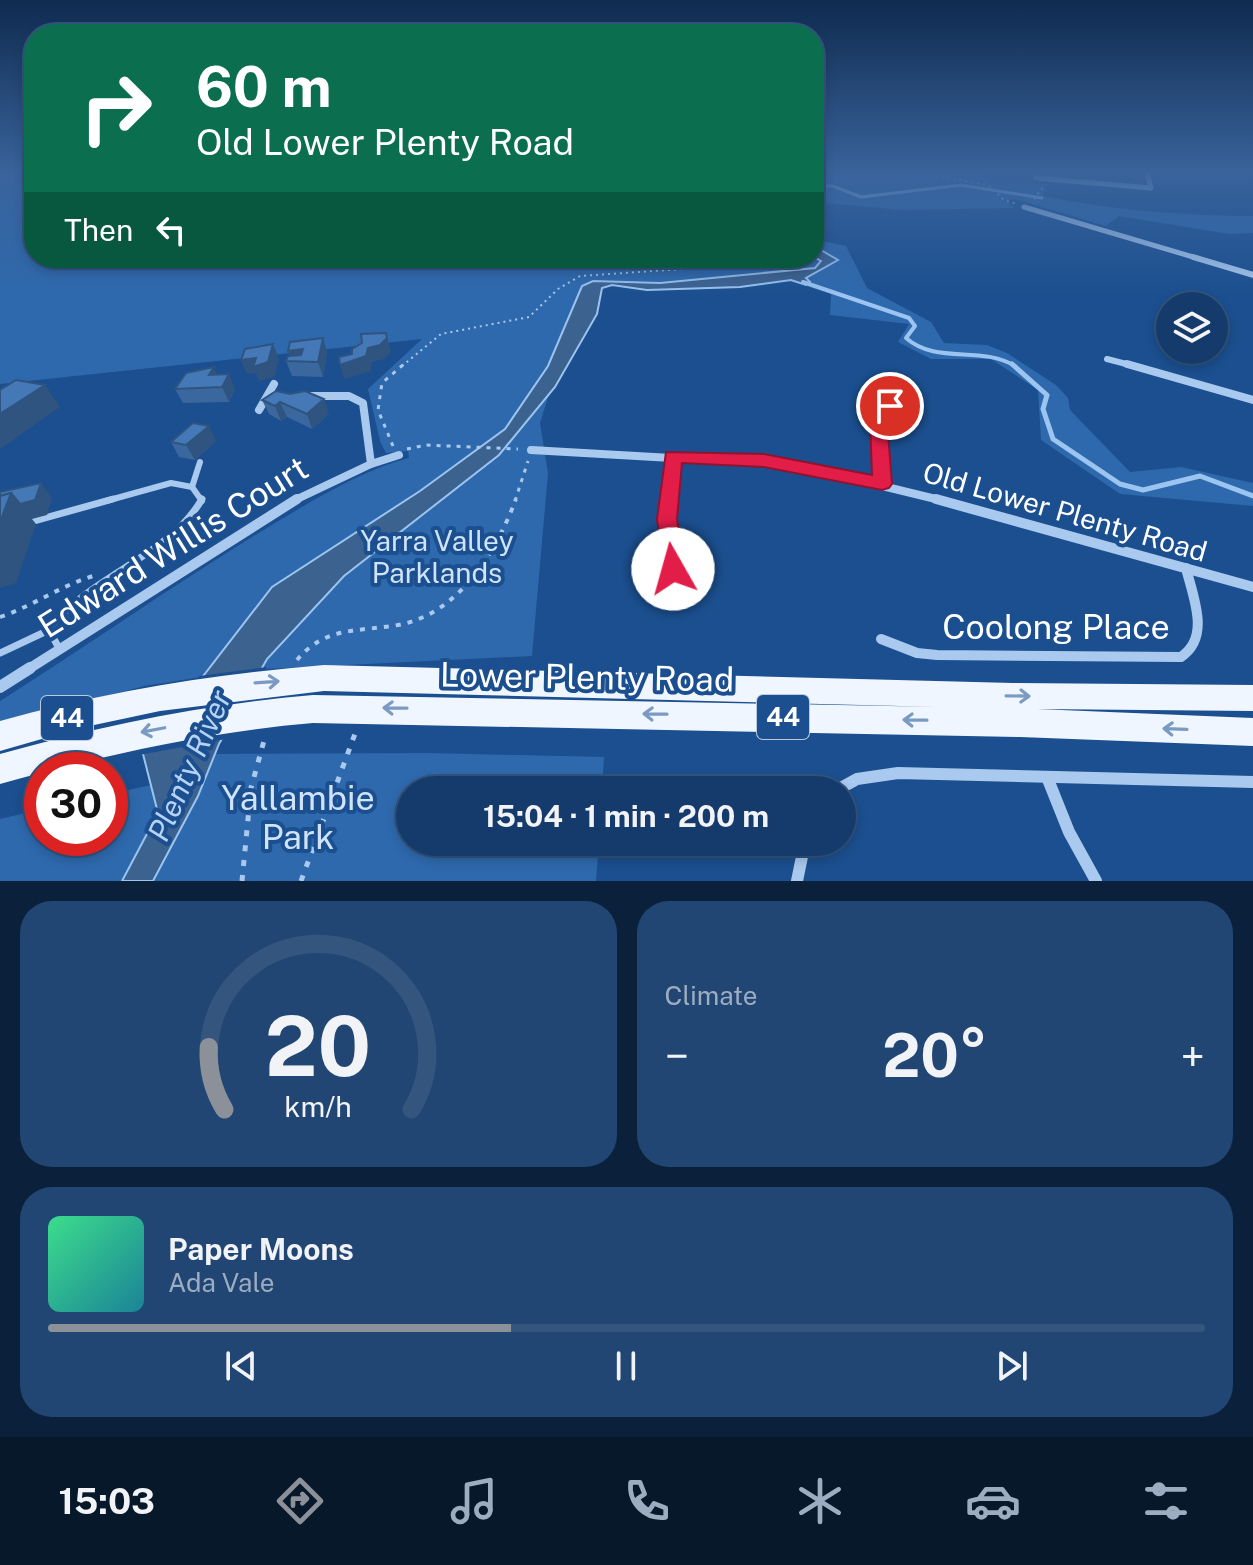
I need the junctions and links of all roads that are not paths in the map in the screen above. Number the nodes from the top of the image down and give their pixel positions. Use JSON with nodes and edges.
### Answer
{"nodes":[{"id":1,"x":1048,"y":214,"type":"edge"},
{"id":2,"x":1253,"y":275,"type":"edge"},
{"id":3,"x":1107,"y":359,"type":"dead end"},
{"id":4,"x":274,"y":384,"type":"dead end"},
{"id":5,"x":270,"y":396,"type":"junction"},
{"id":6,"x":285,"y":396,"type":"edge"},
{"id":7,"x":299,"y":396,"type":"edge"},
{"id":8,"x":1253,"y":400,"type":"edge"},
{"id":9,"x":890,"y":406,"type":"dead end"},
{"id":10,"x":259,"y":410,"type":"dead end"},
{"id":11,"x":531,"y":450,"type":"road end"},
{"id":12,"x":399,"y":455,"type":"dead end"},
{"id":13,"x":673,"y":457,"type":"junction"},
{"id":14,"x":200,"y":462,"type":"dead end"},
{"id":15,"x":371,"y":464,"type":"junction"},
{"id":16,"x":882,"y":484,"type":"junction"},
{"id":17,"x":192,"y":487,"type":"junction"},
{"id":18,"x":14,"y":525,"type":"dead end"},
{"id":19,"x":1186,"y":568,"type":"junction"},
{"id":20,"x":673,"y":569,"type":"dead end"},
{"id":21,"x":1253,"y":587,"type":"edge"},
{"id":22,"x":49,"y":630,"type":"junction"},
{"id":23,"x":881,"y":639,"type":"dead end"},
{"id":24,"x":60,"y":650,"type":"junction"},
{"id":25,"x":0,"y":653,"type":"edge"},
{"id":26,"x":3,"y":687,"type":"edge"},
{"id":27,"x":1253,"y":698,"type":"edge"},
{"id":28,"x":1253,"y":732,"type":"edge"},
{"id":29,"x":0,"y":736,"type":"edge"},
{"id":30,"x":0,"y":769,"type":"edge"},
{"id":31,"x":1047,"y":777,"type":"junction"},
{"id":32,"x":856,"y":780,"type":"edge"},
{"id":33,"x":1253,"y":782,"type":"edge"},
{"id":34,"x":802,"y":856,"type":"edge"},
{"id":35,"x":797,"y":881,"type":"edge"},
{"id":36,"x":1096,"y":881,"type":"edge"}],
"edges":[{"from":1,"to":2,"type":"street"},
{"from":3,"to":8,"type":"street"},
{"from":4,"to":5,"type":"street"},
{"from":5,"to":6,"type":"street"},
{"from":5,"to":10,"type":"street"},
{"from":7,"to":15,"type":"street"},
{"from":9,"to":16,"type":"street"},
{"from":11,"to":13,"type":"street","name":"Old Lower Plenty Road"},
{"from":12,"to":15,"type":"street","name":"Edward Willis Court"},
{"from":13,"to":16,"type":"street","name":"Old Lower Plenty Road"},
{"from":13,"to":20,"type":"street"},
{"from":14,"to":17,"type":"lane"},
{"from":15,"to":24,"type":"street","name":"Edward Willis Court"},
{"from":16,"to":19,"type":"street","name":"Old Lower Plenty Road"},
{"from":17,"to":18,"type":"lane"},
{"from":17,"to":22,"type":"lane"},
{"from":19,"to":21,"type":"street","name":"Old Lower Plenty Road"},
{"from":19,"to":23,"type":"street","name":"Coolong Place"},
{"from":22,"to":24,"type":"lane"},
{"from":22,"to":25,"type":"lane"},
{"from":24,"to":26,"type":"street","name":"Edward Willis Court"},
{"from":29,"to":27,"type":"main road","name":"Lower Plenty Road","number":"44","one_way":true},
{"from":28,"to":30,"type":"main road","name":"Lower Plenty Road","number":"44","one_way":true},
{"from":31,"to":32,"type":"street"},
{"from":31,"to":33,"type":"street"},
{"from":31,"to":36,"type":"street"},
{"from":34,"to":35,"type":"street"}]}
